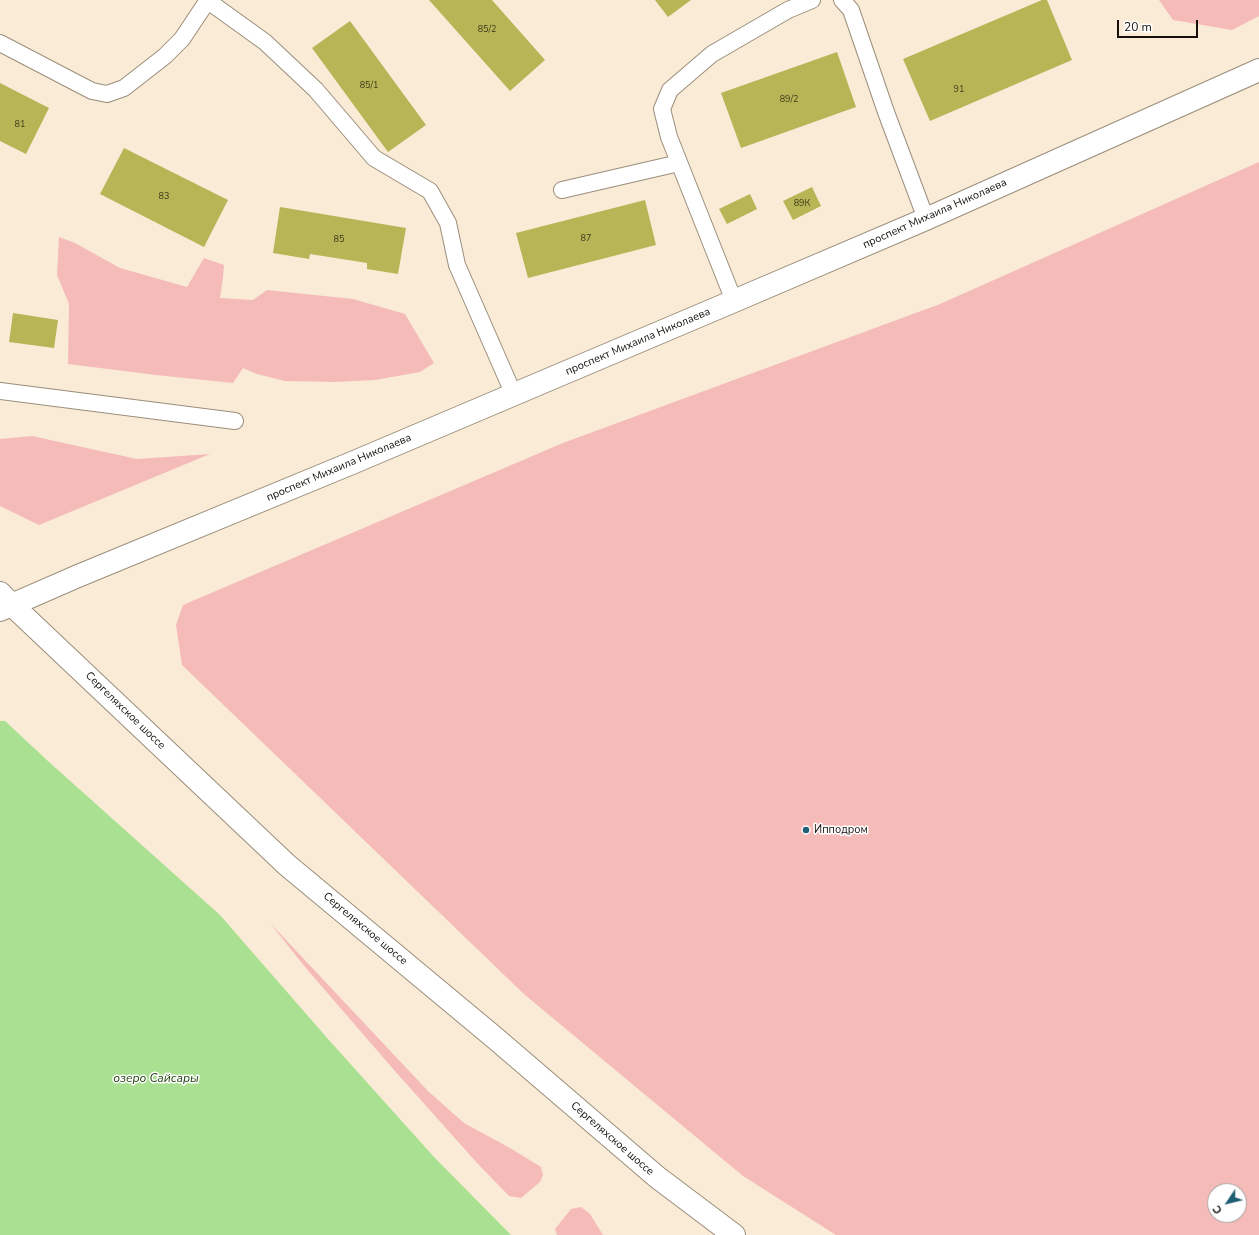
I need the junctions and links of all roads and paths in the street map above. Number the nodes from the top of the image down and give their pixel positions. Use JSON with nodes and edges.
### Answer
{"nodes":[{"id":1,"x":208,"y":0,"type":"edge"},
{"id":2,"x":812,"y":0,"type":"edge"},
{"id":3,"x":842,"y":0,"type":"edge"},
{"id":4,"x":0,"y":43,"type":"edge"},
{"id":5,"x":1259,"y":70,"type":"edge"},
{"id":6,"x":679,"y":163,"type":"junction"},
{"id":7,"x":562,"y":190,"type":"dead end"},
{"id":8,"x":926,"y":219,"type":"junction"},
{"id":9,"x":734,"y":301,"type":"junction"},
{"id":10,"x":0,"y":391,"type":"edge"},
{"id":11,"x":514,"y":395,"type":"junction"},
{"id":12,"x":235,"y":421,"type":"dead end"},
{"id":13,"x":4,"y":602,"type":"edge"},
{"id":14,"x":734,"y":1235,"type":"edge"}],
"edges":[{"from":1,"to":4,"type":"lane"},
{"from":1,"to":11,"type":"lane"},
{"from":2,"to":6,"type":"lane"},
{"from":3,"to":8,"type":"lane"},
{"from":5,"to":8,"type":"main road","name":"проспект Михаила Николаева"},
{"from":6,"to":7,"type":"lane"},
{"from":6,"to":9,"type":"lane"},
{"from":8,"to":9,"type":"main road","name":"проспект Михаила Николаева"},
{"from":9,"to":11,"type":"main road","name":"проспект Михаила Николаева"},
{"from":10,"to":12,"type":"lane"},
{"from":11,"to":13,"type":"main road","name":"проспект Михаила Николаева"},
{"from":13,"to":14,"type":"main road","name":"Сергеляхское шоссе"}]}
